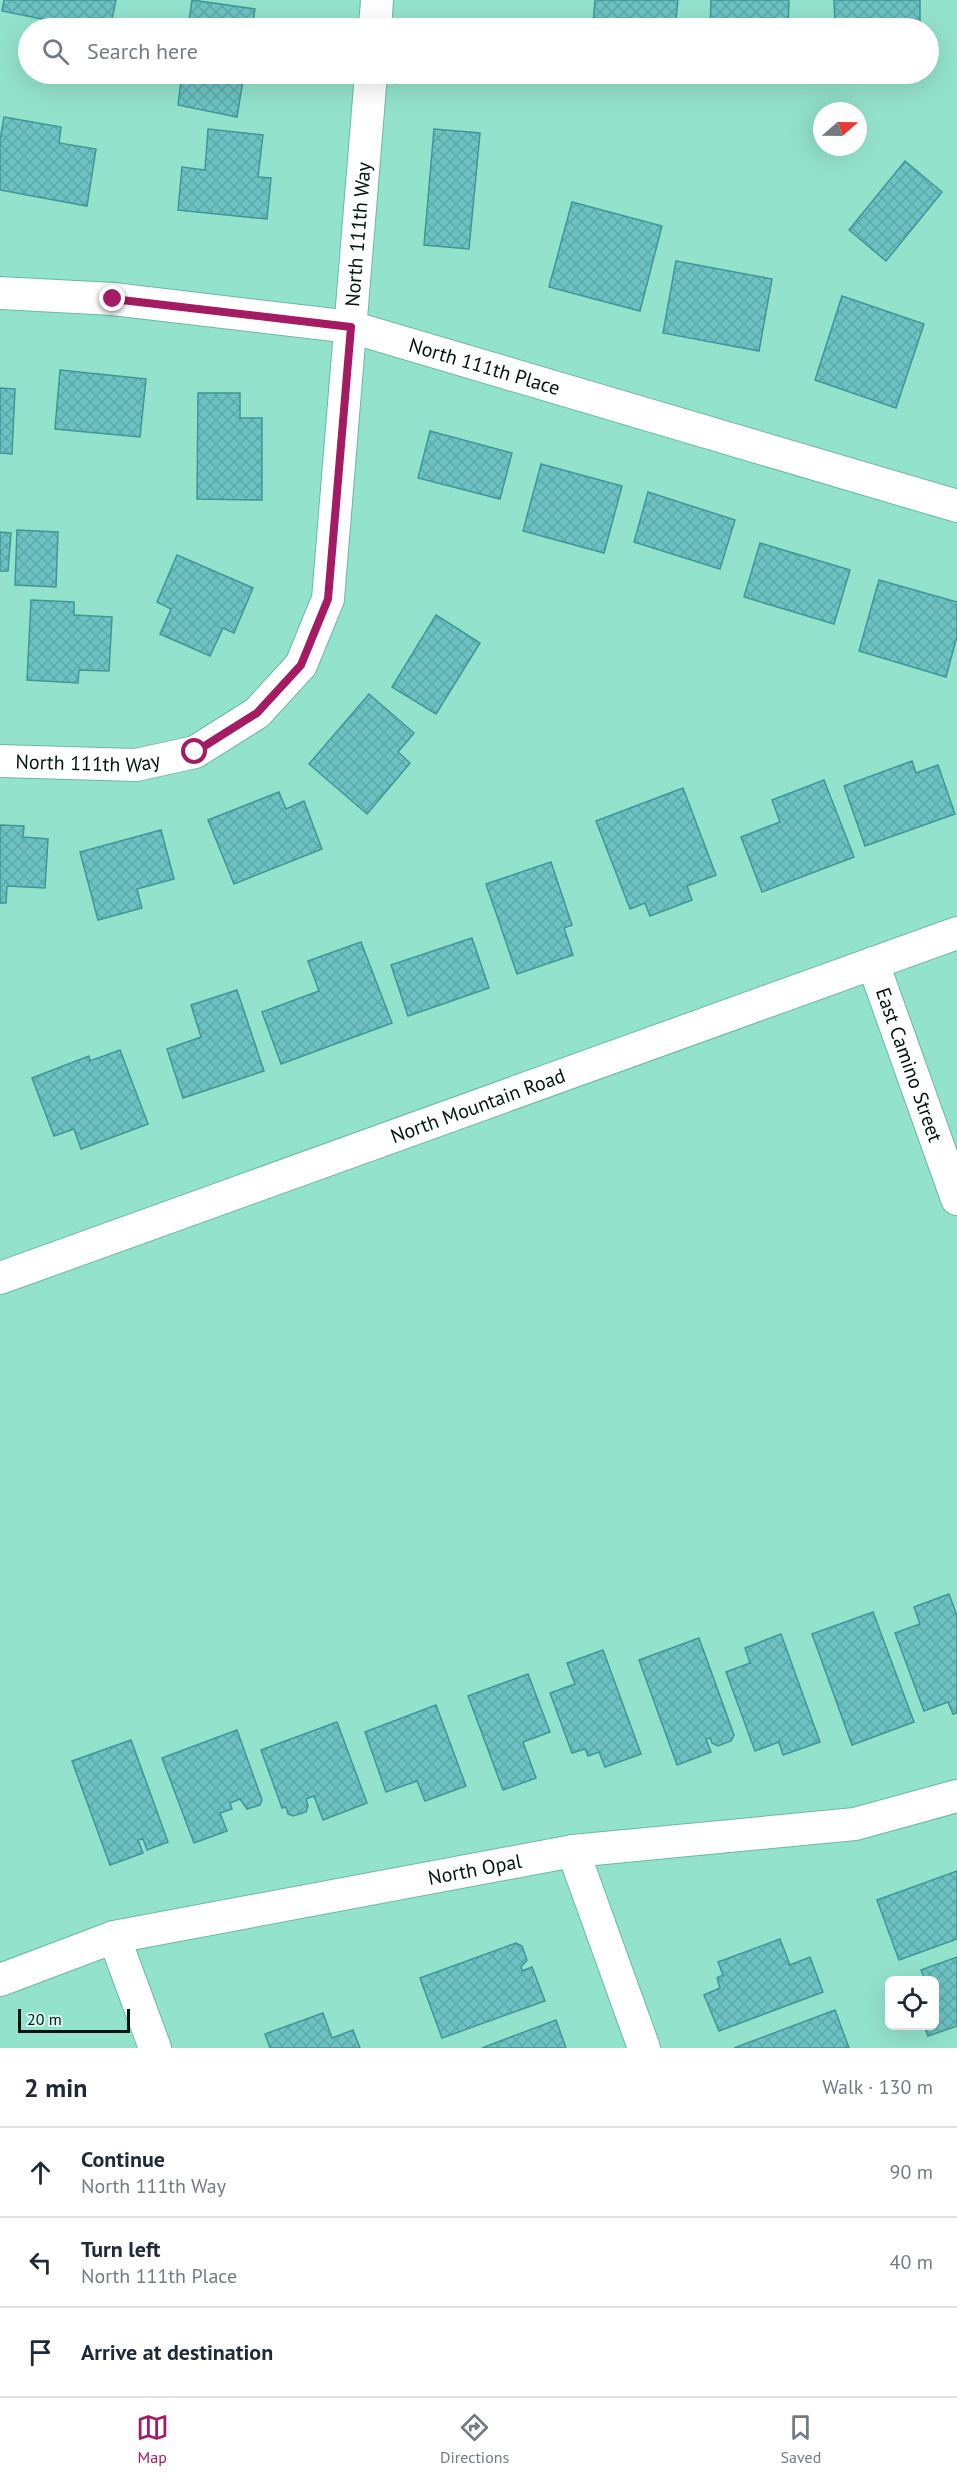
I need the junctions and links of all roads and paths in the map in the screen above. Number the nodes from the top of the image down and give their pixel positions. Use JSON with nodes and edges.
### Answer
{"nodes":[{"id":1,"x":377,"y":0,"type":"edge"},
{"id":2,"x":376,"y":18,"type":"edge"},
{"id":3,"x":370,"y":84,"type":"edge"},
{"id":4,"x":0,"y":293,"type":"edge"},
{"id":5,"x":351,"y":327,"type":"junction"},
{"id":6,"x":956,"y":503,"type":"edge"},
{"id":7,"x":0,"y":761,"type":"edge"},
{"id":8,"x":957,"y":933,"type":"edge"},
{"id":9,"x":873,"y":963,"type":"junction"},
{"id":10,"x":957,"y":1199,"type":"edge"},
{"id":11,"x":0,"y":1278,"type":"edge"},
{"id":12,"x":957,"y":1796,"type":"edge"},
{"id":13,"x":573,"y":1851,"type":"junction"},
{"id":14,"x":114,"y":1937,"type":"junction"},
{"id":15,"x":0,"y":1980,"type":"edge"},
{"id":16,"x":155,"y":2048,"type":"edge"},
{"id":17,"x":644,"y":2048,"type":"edge"}],
"edges":[{"from":1,"to":2,"type":"street"},
{"from":3,"to":5,"type":"street","name":"North 111th Way"},
{"from":4,"to":5,"type":"street","name":"North 111th Place"},
{"from":5,"to":6,"type":"street","name":"North 111th Place"},
{"from":5,"to":7,"type":"street","name":"North 111th Way"},
{"from":8,"to":9,"type":"street","name":"North Mountain Road"},
{"from":9,"to":10,"type":"street","name":"East Camino Street"},
{"from":9,"to":11,"type":"street","name":"North Mountain Road"},
{"from":12,"to":13,"type":"street","name":"North Opal"},
{"from":13,"to":14,"type":"street","name":"North Opal"},
{"from":13,"to":17,"type":"street"},
{"from":14,"to":15,"type":"street","name":"North Opal"},
{"from":14,"to":16,"type":"street"}]}
